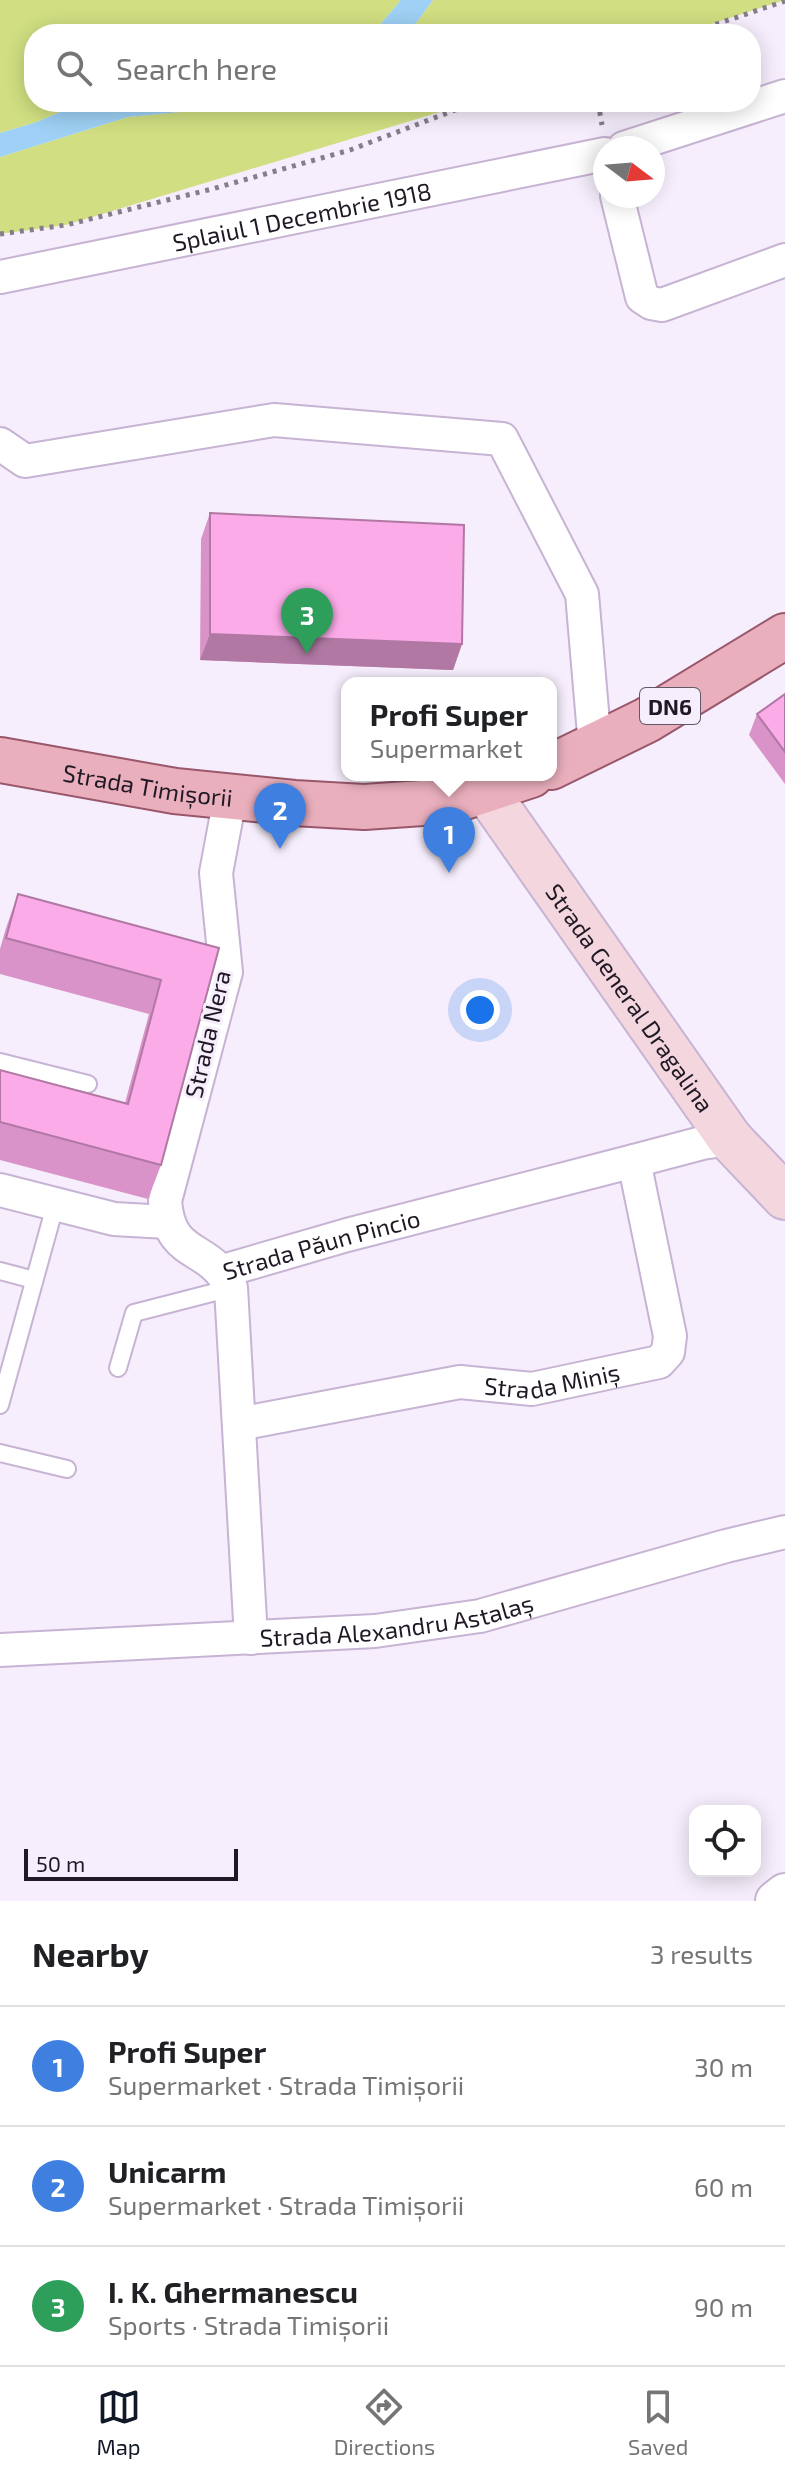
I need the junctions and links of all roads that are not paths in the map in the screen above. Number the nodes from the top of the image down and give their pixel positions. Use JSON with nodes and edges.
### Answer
{"nodes":[{"id":1,"x":785,"y":96,"type":"edge"},
{"id":2,"x":761,"y":104,"type":"edge"},
{"id":3,"x":735,"y":112,"type":"edge"},
{"id":4,"x":661,"y":136,"type":"edge"},
{"id":5,"x":593,"y":156,"type":"edge"},
{"id":6,"x":620,"y":208,"type":"edge"},
{"id":7,"x":785,"y":260,"type":"edge"},
{"id":8,"x":0,"y":277,"type":"edge"},
{"id":9,"x":0,"y":444,"type":"edge"},
{"id":10,"x":785,"y":636,"type":"edge"},
{"id":11,"x":595,"y":746,"type":"junction"},
{"id":12,"x":0,"y":760,"type":"edge"},
{"id":13,"x":557,"y":764,"type":"edge"},
{"id":14,"x":514,"y":781,"type":"edge"},
{"id":15,"x":486,"y":791,"type":"junction"},
{"id":16,"x":230,"y":798,"type":"junction"},
{"id":17,"x":0,"y":1062,"type":"edge"},
{"id":18,"x":88,"y":1084,"type":"dead end"},
{"id":19,"x":730,"y":1139,"type":"junction"},
{"id":20,"x":634,"y":1161,"type":"junction"},
{"id":21,"x":782,"y":1189,"type":"edge"},
{"id":22,"x":0,"y":1190,"type":"edge"},
{"id":23,"x":55,"y":1206,"type":"junction"},
{"id":24,"x":167,"y":1222,"type":"junction"},
{"id":25,"x":0,"y":1271,"type":"edge"},
{"id":26,"x":227,"y":1279,"type":"junction"},
{"id":27,"x":34,"y":1280,"type":"junction"},
{"id":28,"x":118,"y":1368,"type":"dead end"},
{"id":29,"x":0,"y":1405,"type":"edge"},
{"id":30,"x":239,"y":1424,"type":"junction"},
{"id":31,"x":0,"y":1453,"type":"edge"},
{"id":32,"x":67,"y":1469,"type":"dead end"},
{"id":33,"x":785,"y":1532,"type":"edge"},
{"id":34,"x":251,"y":1638,"type":"junction"},
{"id":35,"x":0,"y":1650,"type":"edge"},
{"id":36,"x":785,"y":1894,"type":"edge"},
{"id":37,"x":776,"y":1901,"type":"edge"}],
"edges":[{"from":1,"to":2,"type":"street"},
{"from":3,"to":4,"type":"street"},
{"from":5,"to":8,"type":"street","name":"Splaiul 1 Decembrie 1918"},
{"from":6,"to":7,"type":"street"},
{"from":9,"to":11,"type":"street"},
{"from":10,"to":11,"type":"main road","number":"DN6"},
{"from":11,"to":13,"type":"main road","number":"DN6"},
{"from":12,"to":16,"type":"main road","name":"Strada Timișorii"},
{"from":14,"to":15,"type":"main road","name":"Strada Timișorii"},
{"from":15,"to":16,"type":"main road","name":"Strada Timișorii"},
{"from":15,"to":19,"type":"main road","name":"Strada General Dragalina"},
{"from":16,"to":24,"type":"street","name":"Strada Nera"},
{"from":17,"to":18,"type":"lane"},
{"from":19,"to":20,"type":"street","name":"Strada Păun Pincio"},
{"from":19,"to":21,"type":"main road","name":"Strada General Dragalina"},
{"from":20,"to":26,"type":"street","name":"Strada Păun Pincio"},
{"from":20,"to":30,"type":"street","name":"Strada Miniș"},
{"from":22,"to":23,"type":"street"},
{"from":23,"to":24,"type":"street"},
{"from":23,"to":27,"type":"lane"},
{"from":24,"to":26,"type":"street"},
{"from":25,"to":27,"type":"lane"},
{"from":26,"to":28,"type":"lane"},
{"from":26,"to":30,"type":"street","name":"Strada Păun Pincio"},
{"from":27,"to":29,"type":"lane"},
{"from":30,"to":34,"type":"street","name":"Strada Păun Pincio"},
{"from":31,"to":32,"type":"lane"},
{"from":33,"to":34,"type":"street","name":"Strada Alexandru Astalaș"},
{"from":34,"to":35,"type":"street","name":"Strada Alexandru Astalaș"},
{"from":36,"to":37,"type":"street"}]}
